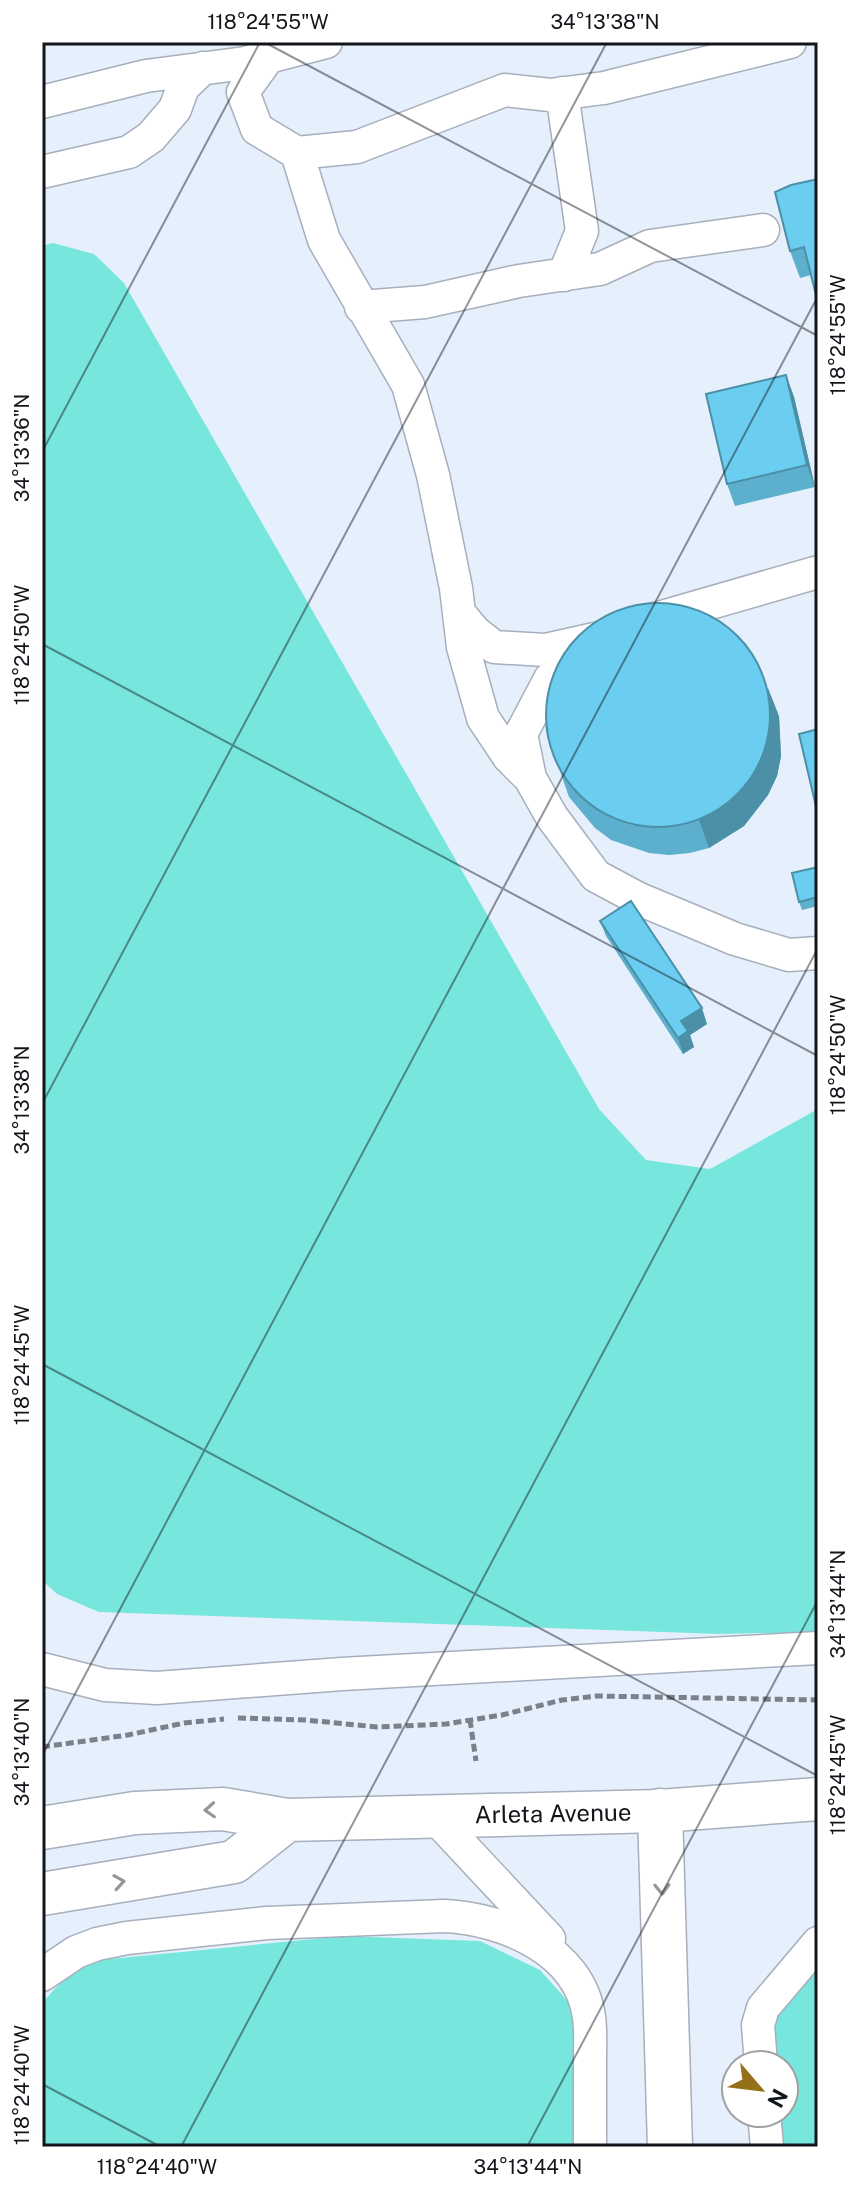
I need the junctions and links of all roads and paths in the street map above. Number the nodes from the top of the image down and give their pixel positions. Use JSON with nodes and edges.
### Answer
{"nodes":[{"id":1,"x":326,"y":42,"type":"edge"},
{"id":2,"x":790,"y":42,"type":"edge"},
{"id":3,"x":269,"y":56,"type":"junction"},
{"id":4,"x":203,"y":68,"type":"junction"},
{"id":5,"x":562,"y":93,"type":"junction"},
{"id":6,"x":42,"y":102,"type":"edge"},
{"id":7,"x":297,"y":153,"type":"junction"},
{"id":8,"x":42,"y":172,"type":"edge"},
{"id":9,"x":763,"y":230,"type":"dead end"},
{"id":10,"x":564,"y":275,"type":"junction"},
{"id":11,"x":361,"y":307,"type":"junction"},
{"id":12,"x":818,"y":572,"type":"edge"},
{"id":13,"x":459,"y":613,"type":"junction"},
{"id":14,"x":601,"y":638,"type":"junction"},
{"id":15,"x":530,"y":778,"type":"junction"},
{"id":16,"x":818,"y":953,"type":"edge"},
{"id":17,"x":818,"y":1648,"type":"edge"},
{"id":18,"x":42,"y":1669,"type":"edge"},
{"id":19,"x":818,"y":1700,"type":"edge"},
{"id":20,"x":470,"y":1720,"type":"junction"},
{"id":21,"x":42,"y":1747,"type":"edge"},
{"id":22,"x":476,"y":1761,"type":"dead end"},
{"id":23,"x":818,"y":1799,"type":"edge"},
{"id":24,"x":660,"y":1811,"type":"junction"},
{"id":25,"x":435,"y":1817,"type":"junction"},
{"id":26,"x":287,"y":1820,"type":"junction"},
{"id":27,"x":42,"y":1828,"type":"edge"},
{"id":28,"x":42,"y":1894,"type":"edge"},
{"id":29,"x":818,"y":1943,"type":"edge"},
{"id":30,"x":42,"y":1975,"type":"edge"},
{"id":31,"x":573,"y":1975,"type":"junction"},
{"id":32,"x":760,"y":2049,"type":"edge"},
{"id":33,"x":590,"y":2147,"type":"edge"},
{"id":34,"x":670,"y":2147,"type":"edge"}],
"edges":[{"from":1,"to":3,"type":"lane"},
{"from":2,"to":5,"type":"lane"},
{"from":3,"to":4,"type":"lane"},
{"from":3,"to":7,"type":"lane"},
{"from":4,"to":6,"type":"lane"},
{"from":4,"to":8,"type":"lane"},
{"from":5,"to":7,"type":"lane"},
{"from":5,"to":10,"type":"lane"},
{"from":7,"to":11,"type":"lane"},
{"from":9,"to":10,"type":"lane"},
{"from":10,"to":11,"type":"lane"},
{"from":11,"to":13,"type":"lane"},
{"from":12,"to":14,"type":"lane"},
{"from":13,"to":14,"type":"lane"},
{"from":13,"to":15,"type":"lane"},
{"from":14,"to":15,"type":"lane"},
{"from":15,"to":16,"type":"lane"},
{"from":17,"to":18,"type":"lane"},
{"from":19,"to":20,"type":"path"},
{"from":20,"to":21,"type":"path"},
{"from":20,"to":22,"type":"path"},
{"from":23,"to":24,"type":"main road","name":"Arleta Avenue"},
{"from":24,"to":25,"type":"main road","name":"Arleta Avenue"},
{"from":24,"to":34,"type":"highway","one_way":true},
{"from":25,"to":26,"type":"main road","name":"Arleta Avenue"},
{"from":25,"to":31,"type":"lane"},
{"from":26,"to":27,"type":"main road","name":"Arleta Avenue","one_way":true},
{"from":28,"to":26,"type":"main road","one_way":true},
{"from":29,"to":32,"type":"lane"},
{"from":30,"to":31,"type":"lane"},
{"from":31,"to":33,"type":"lane"}]}
